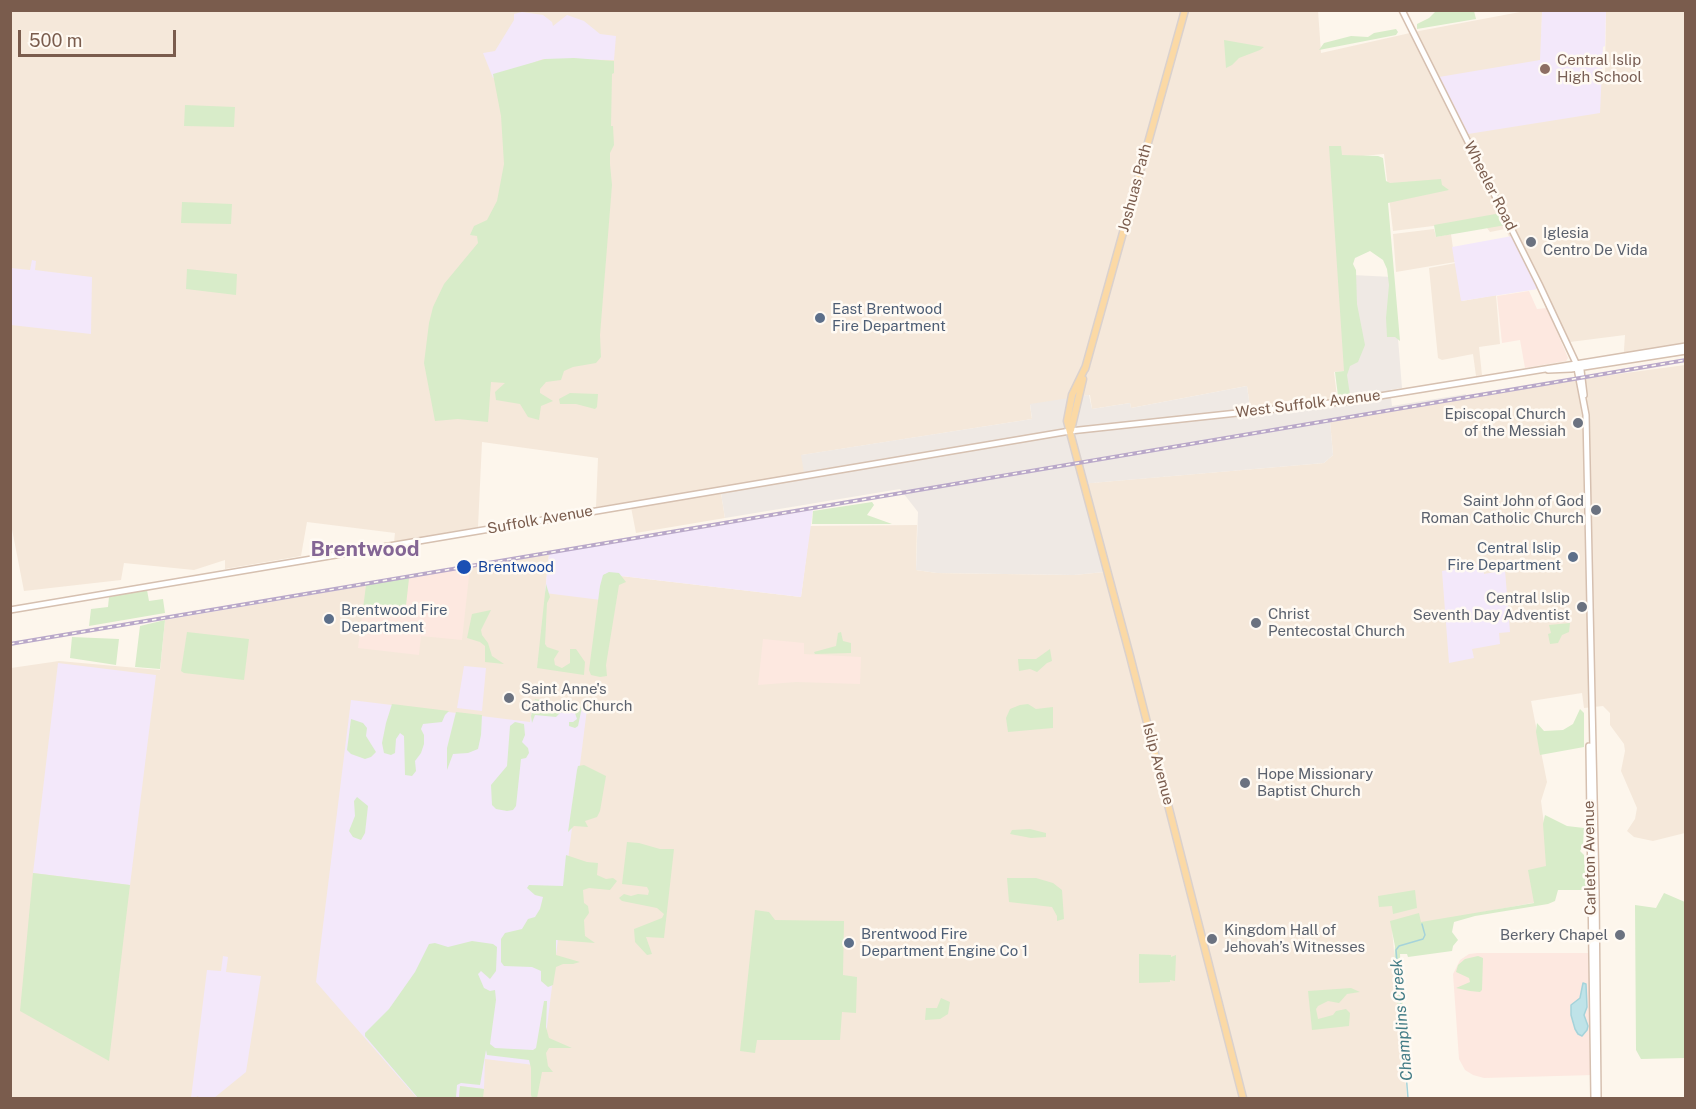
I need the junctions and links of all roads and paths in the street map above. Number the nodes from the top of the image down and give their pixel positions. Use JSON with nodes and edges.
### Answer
{"nodes":[{"id":1,"x":1185,"y":10,"type":"edge"},
{"id":2,"x":1402,"y":10,"type":"edge"},
{"id":3,"x":1686,"y":346,"type":"edge"},
{"id":4,"x":1686,"y":351,"type":"edge"},
{"id":5,"x":1086,"y":366,"type":"junction"},
{"id":6,"x":1577,"y":366,"type":"junction"},
{"id":7,"x":1590,"y":366,"type":"junction"},
{"id":8,"x":1581,"y":377,"type":"junction"},
{"id":9,"x":1072,"y":395,"type":"junction"},
{"id":10,"x":1076,"y":405,"type":"junction"},
{"id":11,"x":1070,"y":431,"type":"junction"},
{"id":12,"x":10,"y":610,"type":"edge"},
{"id":13,"x":1244,"y":1098,"type":"edge"},
{"id":14,"x":1596,"y":1098,"type":"edge"}],
"edges":[{"from":1,"to":5,"type":"main road","name":"Joshuas Path"},
{"from":2,"to":6,"type":"main road","name":"Wheeler Road"},
{"from":3,"to":6,"type":"main road"},
{"from":4,"to":7,"type":"main road"},
{"from":5,"to":9,"type":"main road","name":"Joshuas Path"},
{"from":5,"to":10,"type":"main road","name":"Joshuas Path"},
{"from":6,"to":7,"type":"main road"},
{"from":6,"to":8,"type":"main road","name":"Wheeler Road"},
{"from":6,"to":11,"type":"main road","name":"West Suffolk Avenue"},
{"from":7,"to":8,"type":"main road"},
{"from":8,"to":14,"type":"main road","name":"Carleton Avenue"},
{"from":9,"to":10,"type":"main road"},
{"from":9,"to":11,"type":"main road","name":"Joshuas Path"},
{"from":10,"to":11,"type":"main road","name":"Joshuas Path"},
{"from":11,"to":12,"type":"main road","name":"Suffolk Avenue"},
{"from":11,"to":13,"type":"main road","name":"Islip Avenue"}]}
